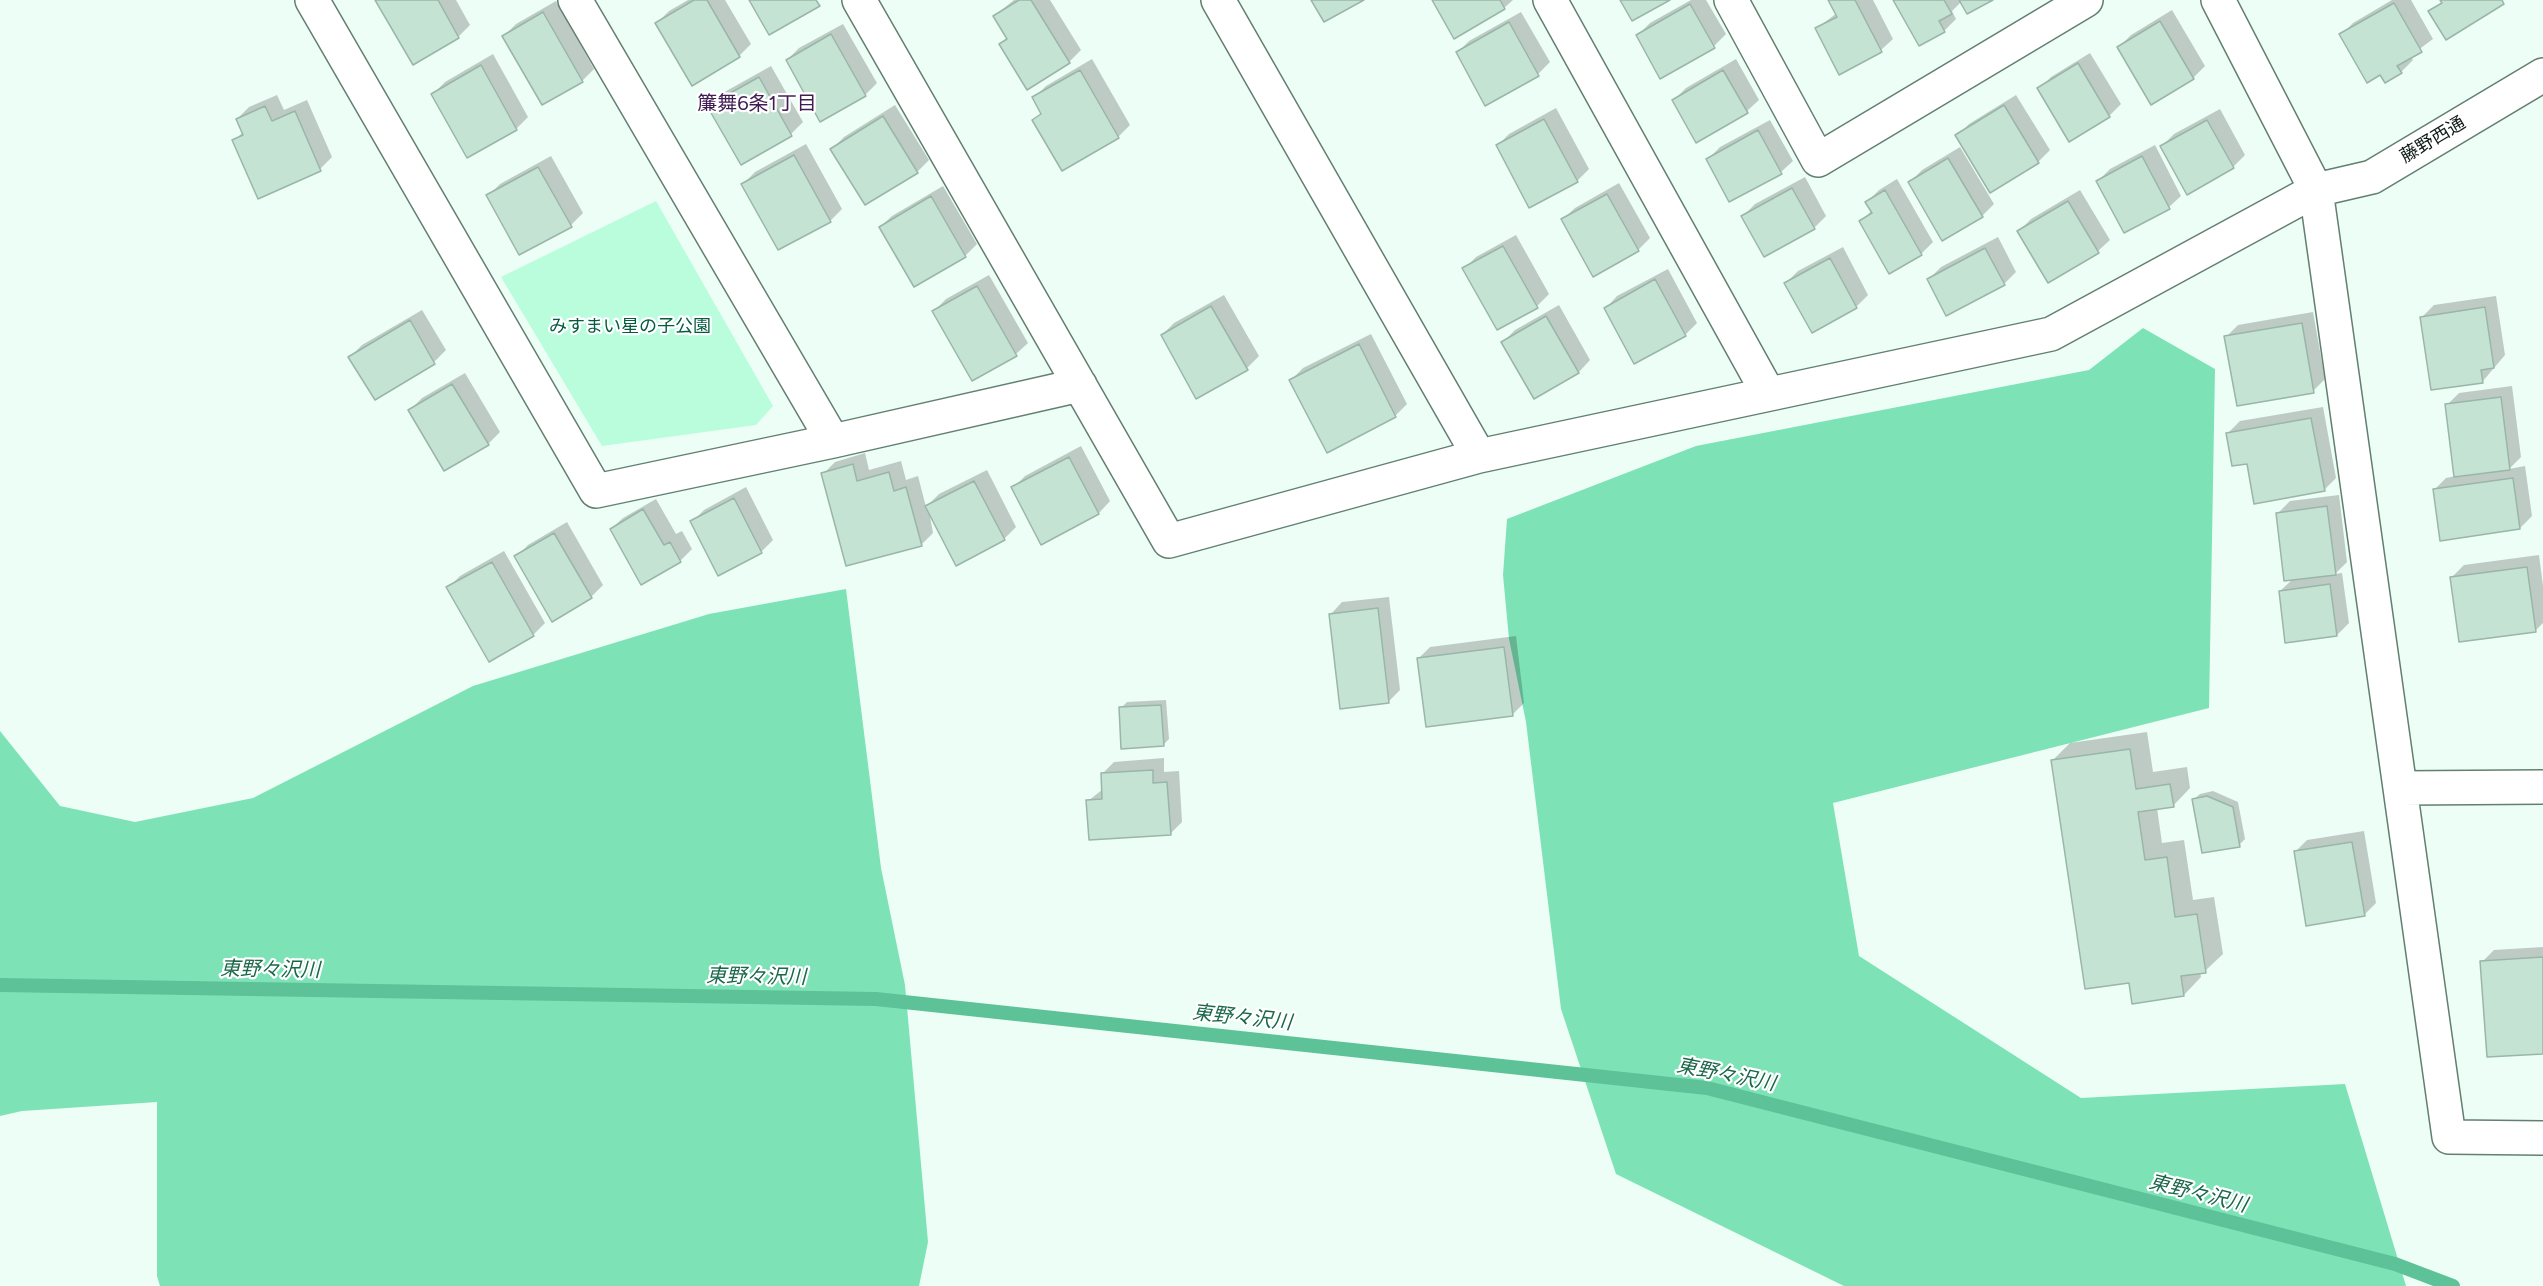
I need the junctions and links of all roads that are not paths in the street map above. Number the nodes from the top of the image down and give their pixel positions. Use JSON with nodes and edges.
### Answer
{"nodes":[{"id":1,"x":312,"y":0,"type":"edge"},
{"id":2,"x":575,"y":0,"type":"edge"},
{"id":3,"x":859,"y":0,"type":"edge"},
{"id":4,"x":1218,"y":0,"type":"edge"},
{"id":5,"x":1550,"y":0,"type":"edge"},
{"id":6,"x":1731,"y":0,"type":"edge"},
{"id":7,"x":2086,"y":0,"type":"edge"},
{"id":8,"x":2218,"y":0,"type":"edge"},
{"id":9,"x":2543,"y":75,"type":"edge"},
{"id":10,"x":2316,"y":190,"type":"junction"},
{"id":11,"x":1080,"y":385,"type":"junction"},
{"id":12,"x":1768,"y":393,"type":"junction"},
{"id":13,"x":833,"y":441,"type":"junction"},
{"id":14,"x":1479,"y":456,"type":"junction"},
{"id":15,"x":2543,"y":787,"type":"edge"},
{"id":16,"x":2402,"y":788,"type":"junction"},
{"id":17,"x":2543,"y":1138,"type":"edge"}],
"edges":[{"from":1,"to":13,"type":"street"},
{"from":2,"to":13,"type":"street"},
{"from":3,"to":11,"type":"street"},
{"from":4,"to":14,"type":"street"},
{"from":5,"to":12,"type":"street"},
{"from":6,"to":7,"type":"street"},
{"from":8,"to":10,"type":"street"},
{"from":9,"to":10,"type":"street","name":"藤野西通"},
{"from":10,"to":12,"type":"street","name":"藤野西通"},
{"from":10,"to":16,"type":"street"},
{"from":11,"to":13,"type":"street"},
{"from":11,"to":14,"type":"street","name":"藤野西通"},
{"from":12,"to":14,"type":"street","name":"藤野西通"},
{"from":15,"to":16,"type":"street"},
{"from":16,"to":17,"type":"street"}]}
